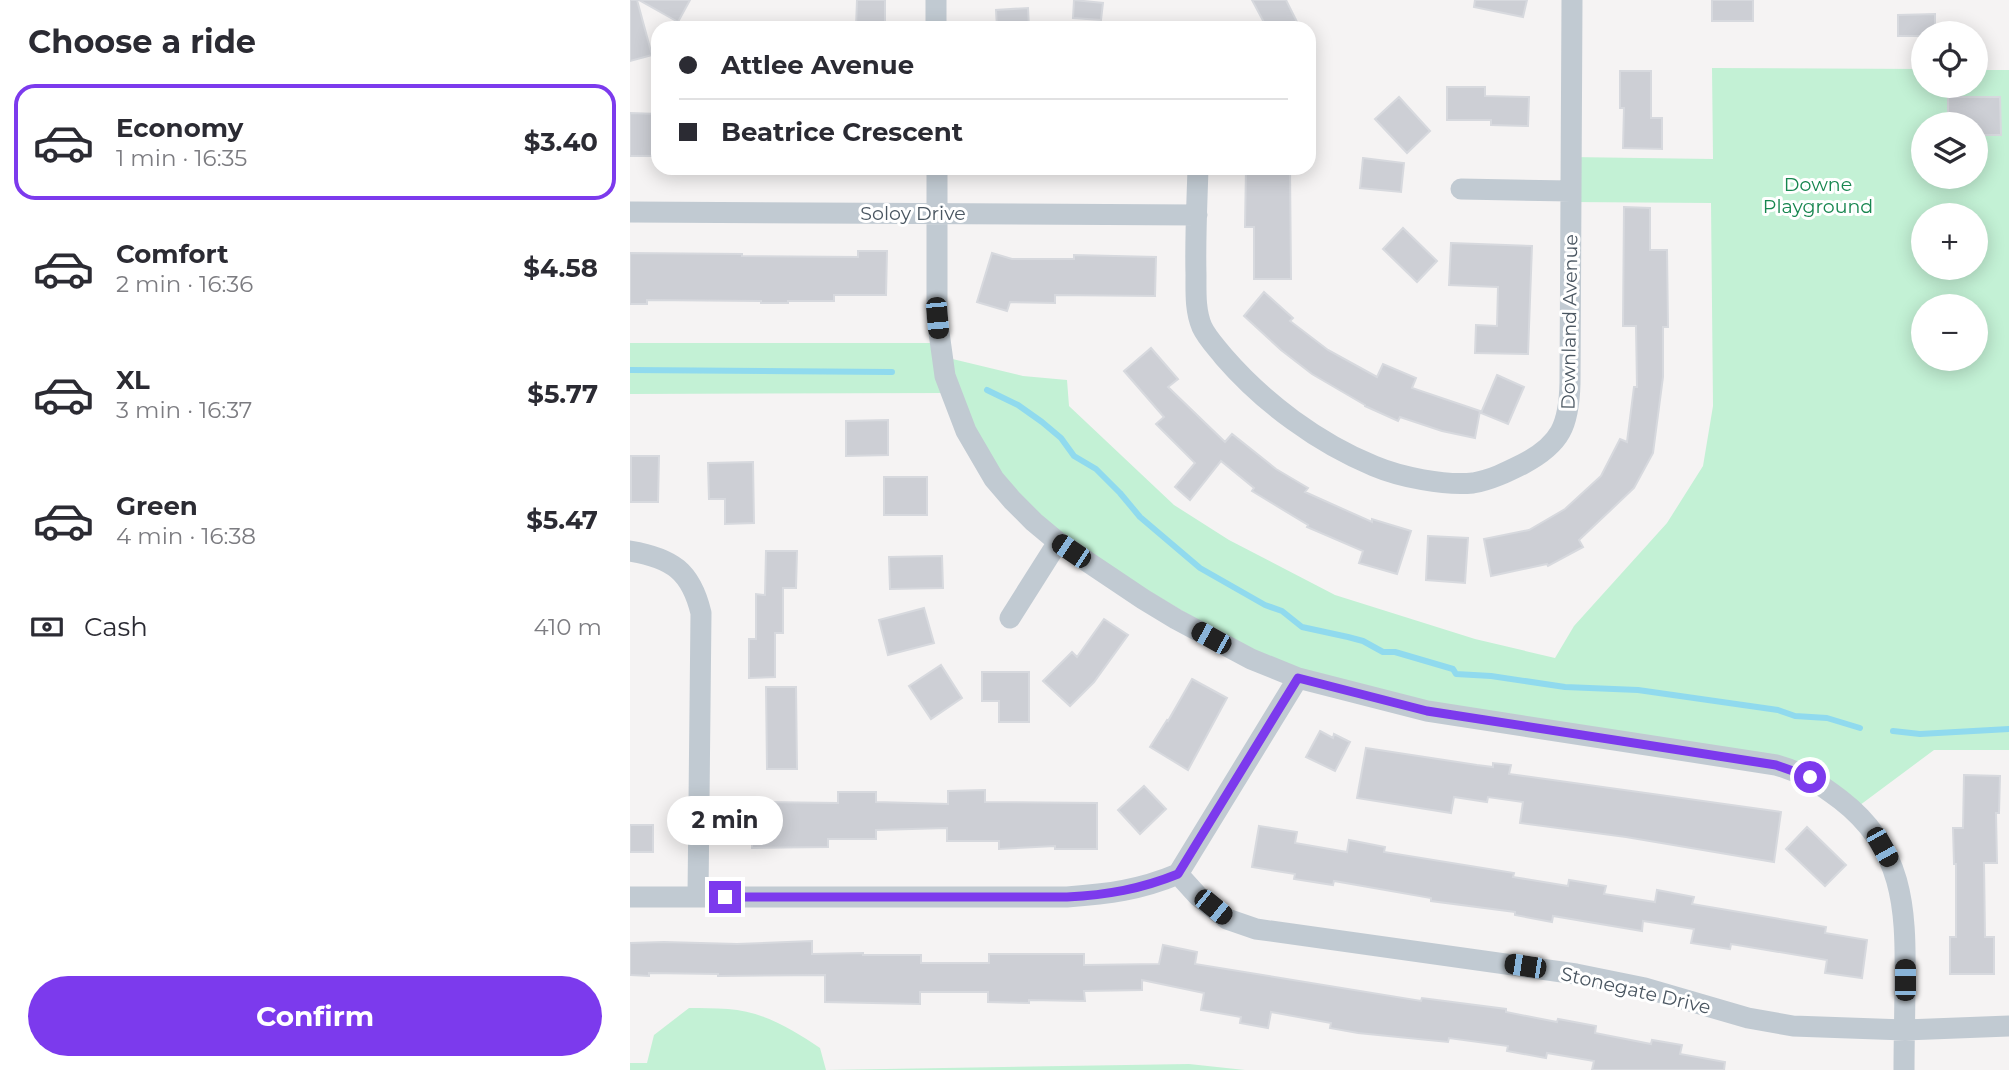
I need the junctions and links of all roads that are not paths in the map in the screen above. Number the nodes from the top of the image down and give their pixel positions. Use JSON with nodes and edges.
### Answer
{"nodes":[{"id":1,"x":936,"y":0,"type":"edge"},
{"id":2,"x":1572,"y":0,"type":"edge"},
{"id":3,"x":936,"y":21,"type":"edge"},
{"id":4,"x":937,"y":175,"type":"edge"},
{"id":5,"x":1198,"y":175,"type":"edge"},
{"id":6,"x":1461,"y":188,"type":"dead end"},
{"id":7,"x":1571,"y":191,"type":"junction"},
{"id":8,"x":630,"y":212,"type":"edge"},
{"id":9,"x":937,"y":212,"type":"junction"},
{"id":10,"x":1196,"y":215,"type":"junction"},
{"id":11,"x":1058,"y":542,"type":"junction"},
{"id":12,"x":630,"y":551,"type":"edge"},
{"id":13,"x":1010,"y":618,"type":"dead end"},
{"id":14,"x":1298,"y":678,"type":"junction"},
{"id":15,"x":1178,"y":874,"type":"junction"},
{"id":16,"x":630,"y":897,"type":"edge"},
{"id":17,"x":698,"y":897,"type":"junction"},
{"id":18,"x":2009,"y":1026,"type":"edge"},
{"id":19,"x":1905,"y":1030,"type":"junction"},
{"id":20,"x":1904,"y":1070,"type":"edge"}],
"edges":[{"from":1,"to":3,"type":"street"},
{"from":2,"to":7,"type":"street","name":"Downland Avenue"},
{"from":4,"to":9,"type":"street"},
{"from":5,"to":10,"type":"street","name":"Downland Avenue"},
{"from":6,"to":7,"type":"street"},
{"from":7,"to":10,"type":"street","name":"Downland Avenue"},
{"from":8,"to":9,"type":"street","name":"Soloy Drive"},
{"from":9,"to":10,"type":"street","name":"Soloy Drive"},
{"from":9,"to":11,"type":"street"},
{"from":11,"to":13,"type":"street"},
{"from":11,"to":14,"type":"street"},
{"from":12,"to":17,"type":"street"},
{"from":14,"to":15,"type":"street"},
{"from":14,"to":19,"type":"street"},
{"from":15,"to":17,"type":"street"},
{"from":15,"to":19,"type":"street","name":"Stonegate Drive"},
{"from":16,"to":17,"type":"street"},
{"from":18,"to":19,"type":"street","name":"Stonegate Drive"},
{"from":19,"to":20,"type":"street"}]}
